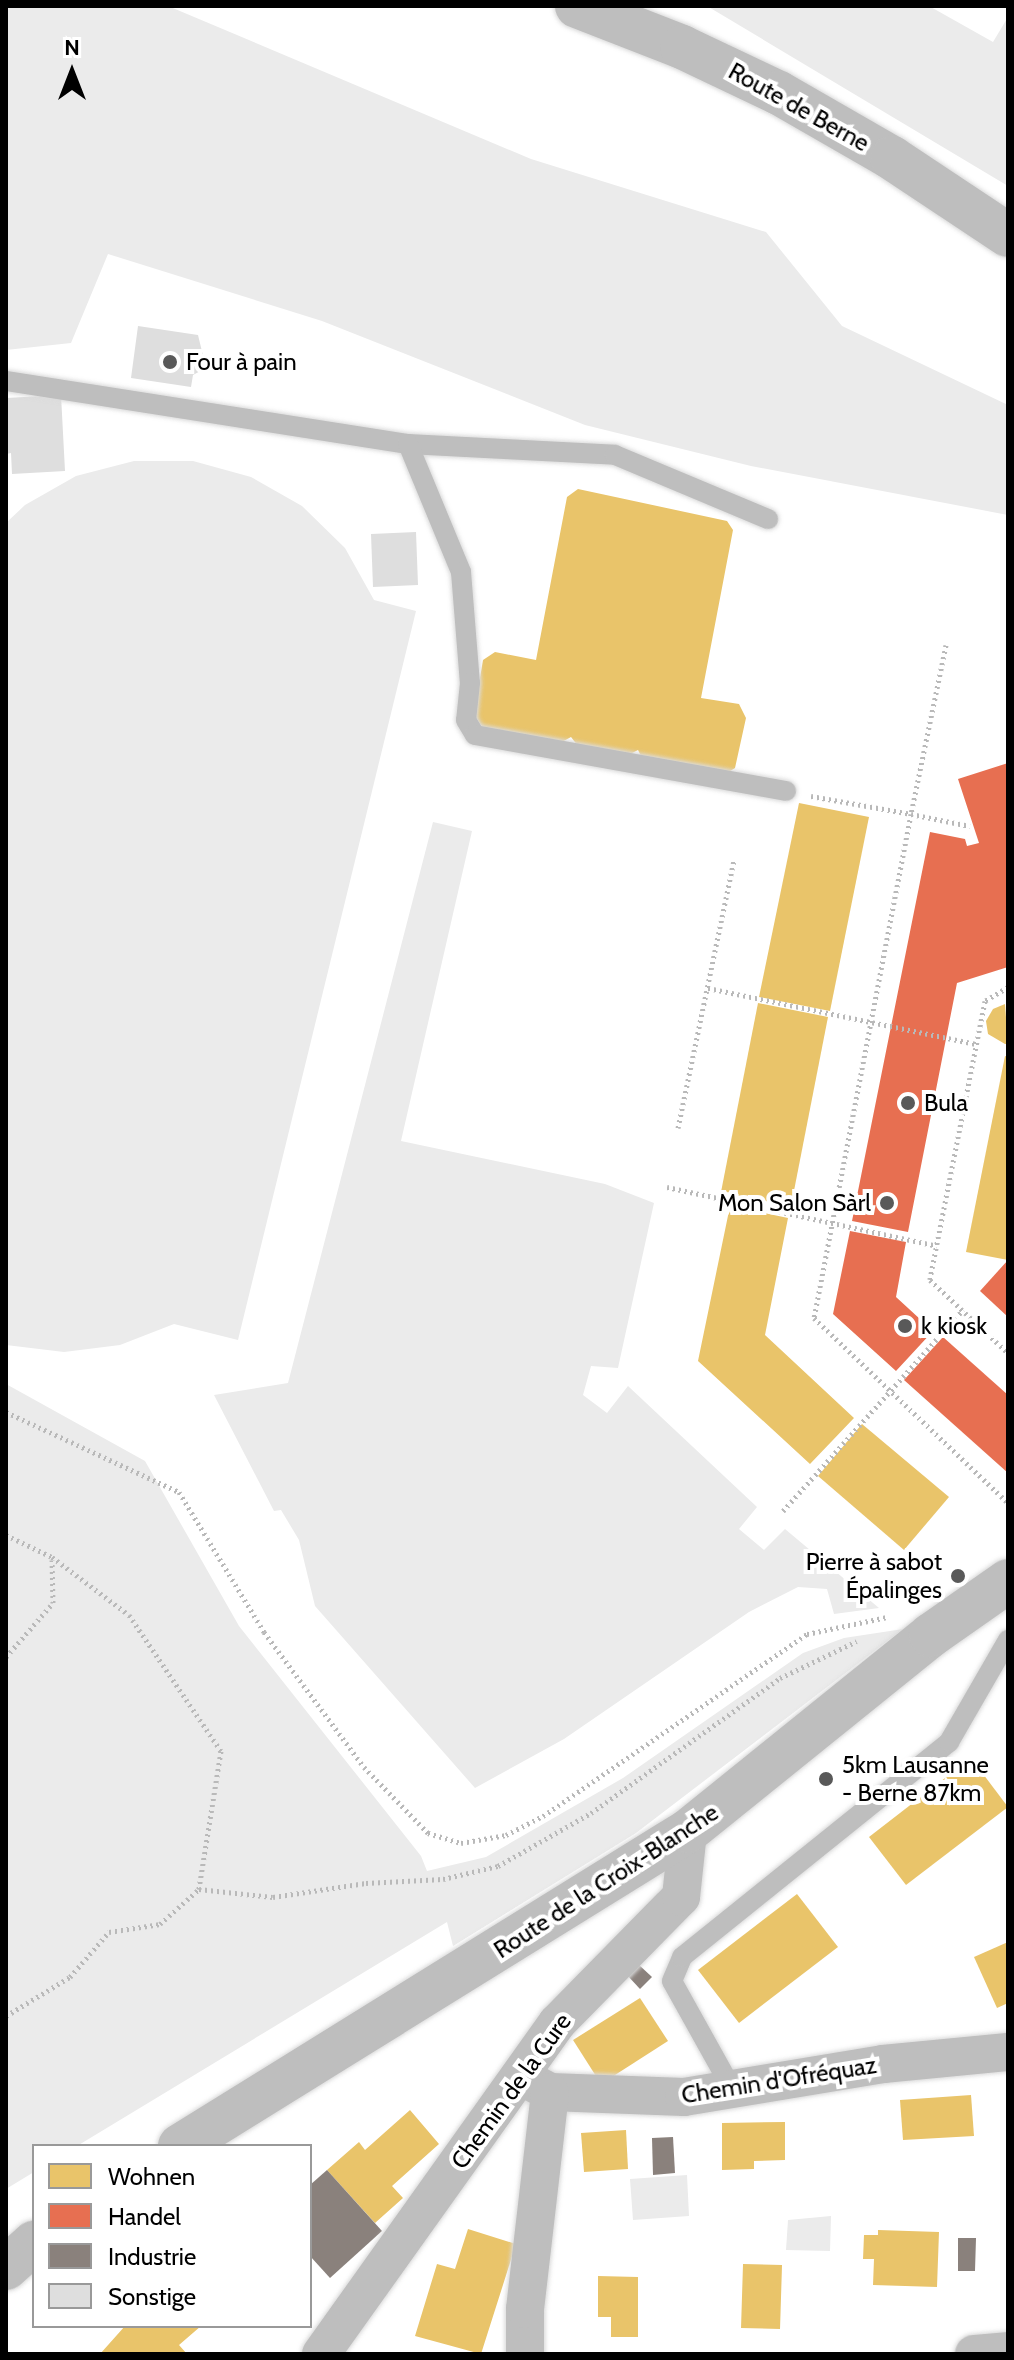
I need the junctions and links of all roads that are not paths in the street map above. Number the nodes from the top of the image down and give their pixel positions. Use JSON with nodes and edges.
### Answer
{"nodes":[{"id":1,"x":577,"y":6,"type":"edge"},
{"id":2,"x":1008,"y":235,"type":"edge"},
{"id":3,"x":6,"y":381,"type":"edge"},
{"id":4,"x":408,"y":444,"type":"junction"},
{"id":5,"x":768,"y":519,"type":"dead end"},
{"id":6,"x":786,"y":791,"type":"road end"},
{"id":7,"x":1008,"y":1581,"type":"edge"},
{"id":8,"x":1008,"y":1640,"type":"edge"},
{"id":9,"x":688,"y":1831,"type":"junction"},
{"id":10,"x":1008,"y":2052,"type":"edge"},
{"id":11,"x":535,"y":2084,"type":"junction"},
{"id":12,"x":731,"y":2087,"type":"junction"},
{"id":13,"x":183,"y":2144,"type":"edge"},
{"id":14,"x":32,"y":2245,"type":"edge"},
{"id":15,"x":6,"y":2268,"type":"edge"},
{"id":16,"x":1008,"y":2351,"type":"edge"},
{"id":17,"x":321,"y":2354,"type":"edge"},
{"id":18,"x":525,"y":2354,"type":"edge"},
{"id":19,"x":974,"y":2354,"type":"edge"}],
"edges":[{"from":1,"to":2,"type":"street","name":"Route de Berne"},
{"from":3,"to":4,"type":"lane"},
{"from":4,"to":5,"type":"lane"},
{"from":4,"to":6,"type":"lane"},
{"from":7,"to":9,"type":"street","name":"Route de la Croix-Blanche"},
{"from":8,"to":12,"type":"lane"},
{"from":9,"to":11,"type":"street","name":"Chemin de la Cure"},
{"from":9,"to":13,"type":"street","name":"Route de la Croix-Blanche"},
{"from":10,"to":12,"type":"street","name":"Chemin d'Ofréquaz"},
{"from":11,"to":12,"type":"street","name":"Chemin d'Ofréquaz"},
{"from":11,"to":17,"type":"street","name":"Chemin de la Cure"},
{"from":11,"to":18,"type":"street"},
{"from":14,"to":15,"type":"street"},
{"from":16,"to":19,"type":"street"}]}
